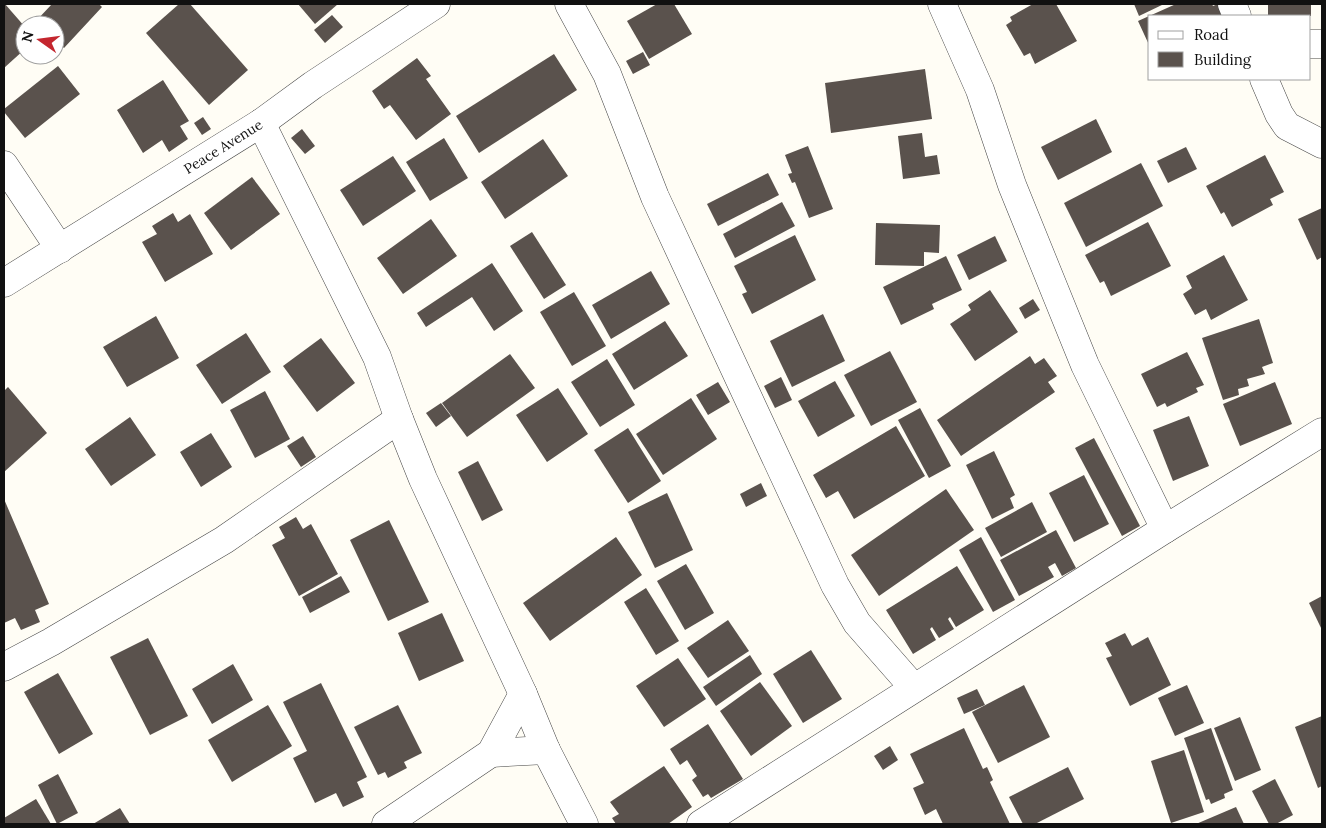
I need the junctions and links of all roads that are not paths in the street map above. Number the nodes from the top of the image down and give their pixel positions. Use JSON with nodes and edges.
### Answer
{"nodes":[{"id":1,"x":436,"y":4,"type":"edge"},
{"id":2,"x":569,"y":4,"type":"edge"},
{"id":3,"x":942,"y":4,"type":"edge"},
{"id":4,"x":1264,"y":80,"type":"edge"},
{"id":5,"x":261,"y":123,"type":"junction"},
{"id":6,"x":1322,"y":144,"type":"edge"},
{"id":7,"x":4,"y":165,"type":"edge"},
{"id":8,"x":60,"y":250,"type":"junction"},
{"id":9,"x":4,"y":283,"type":"edge"},
{"id":10,"x":398,"y":419,"type":"junction"},
{"id":11,"x":1322,"y":432,"type":"edge"},
{"id":12,"x":1164,"y":529,"type":"junction"},
{"id":13,"x":4,"y":668,"type":"edge"},
{"id":14,"x":914,"y":688,"type":"junction"},
{"id":15,"x":523,"y":694,"type":"junction"},
{"id":16,"x":546,"y":750,"type":"junction"},
{"id":17,"x":491,"y":752,"type":"junction"},
{"id":18,"x":386,"y":824,"type":"edge"},
{"id":19,"x":584,"y":824,"type":"edge"},
{"id":20,"x":701,"y":824,"type":"edge"}],
"edges":[{"from":1,"to":5,"type":"street","name":"Peace Avenue"},
{"from":2,"to":14,"type":"street"},
{"from":3,"to":12,"type":"street"},
{"from":4,"to":6,"type":"street"},
{"from":5,"to":8,"type":"street","name":"Peace Avenue"},
{"from":5,"to":10,"type":"street"},
{"from":7,"to":8,"type":"street"},
{"from":8,"to":9,"type":"street","name":"Peace Avenue"},
{"from":10,"to":13,"type":"street"},
{"from":10,"to":15,"type":"street"},
{"from":11,"to":12,"type":"street"},
{"from":12,"to":14,"type":"street"},
{"from":14,"to":20,"type":"street"},
{"from":15,"to":16,"type":"street"},
{"from":15,"to":17,"type":"street"},
{"from":16,"to":17,"type":"street"},
{"from":16,"to":19,"type":"street"},
{"from":17,"to":18,"type":"street"}]}
